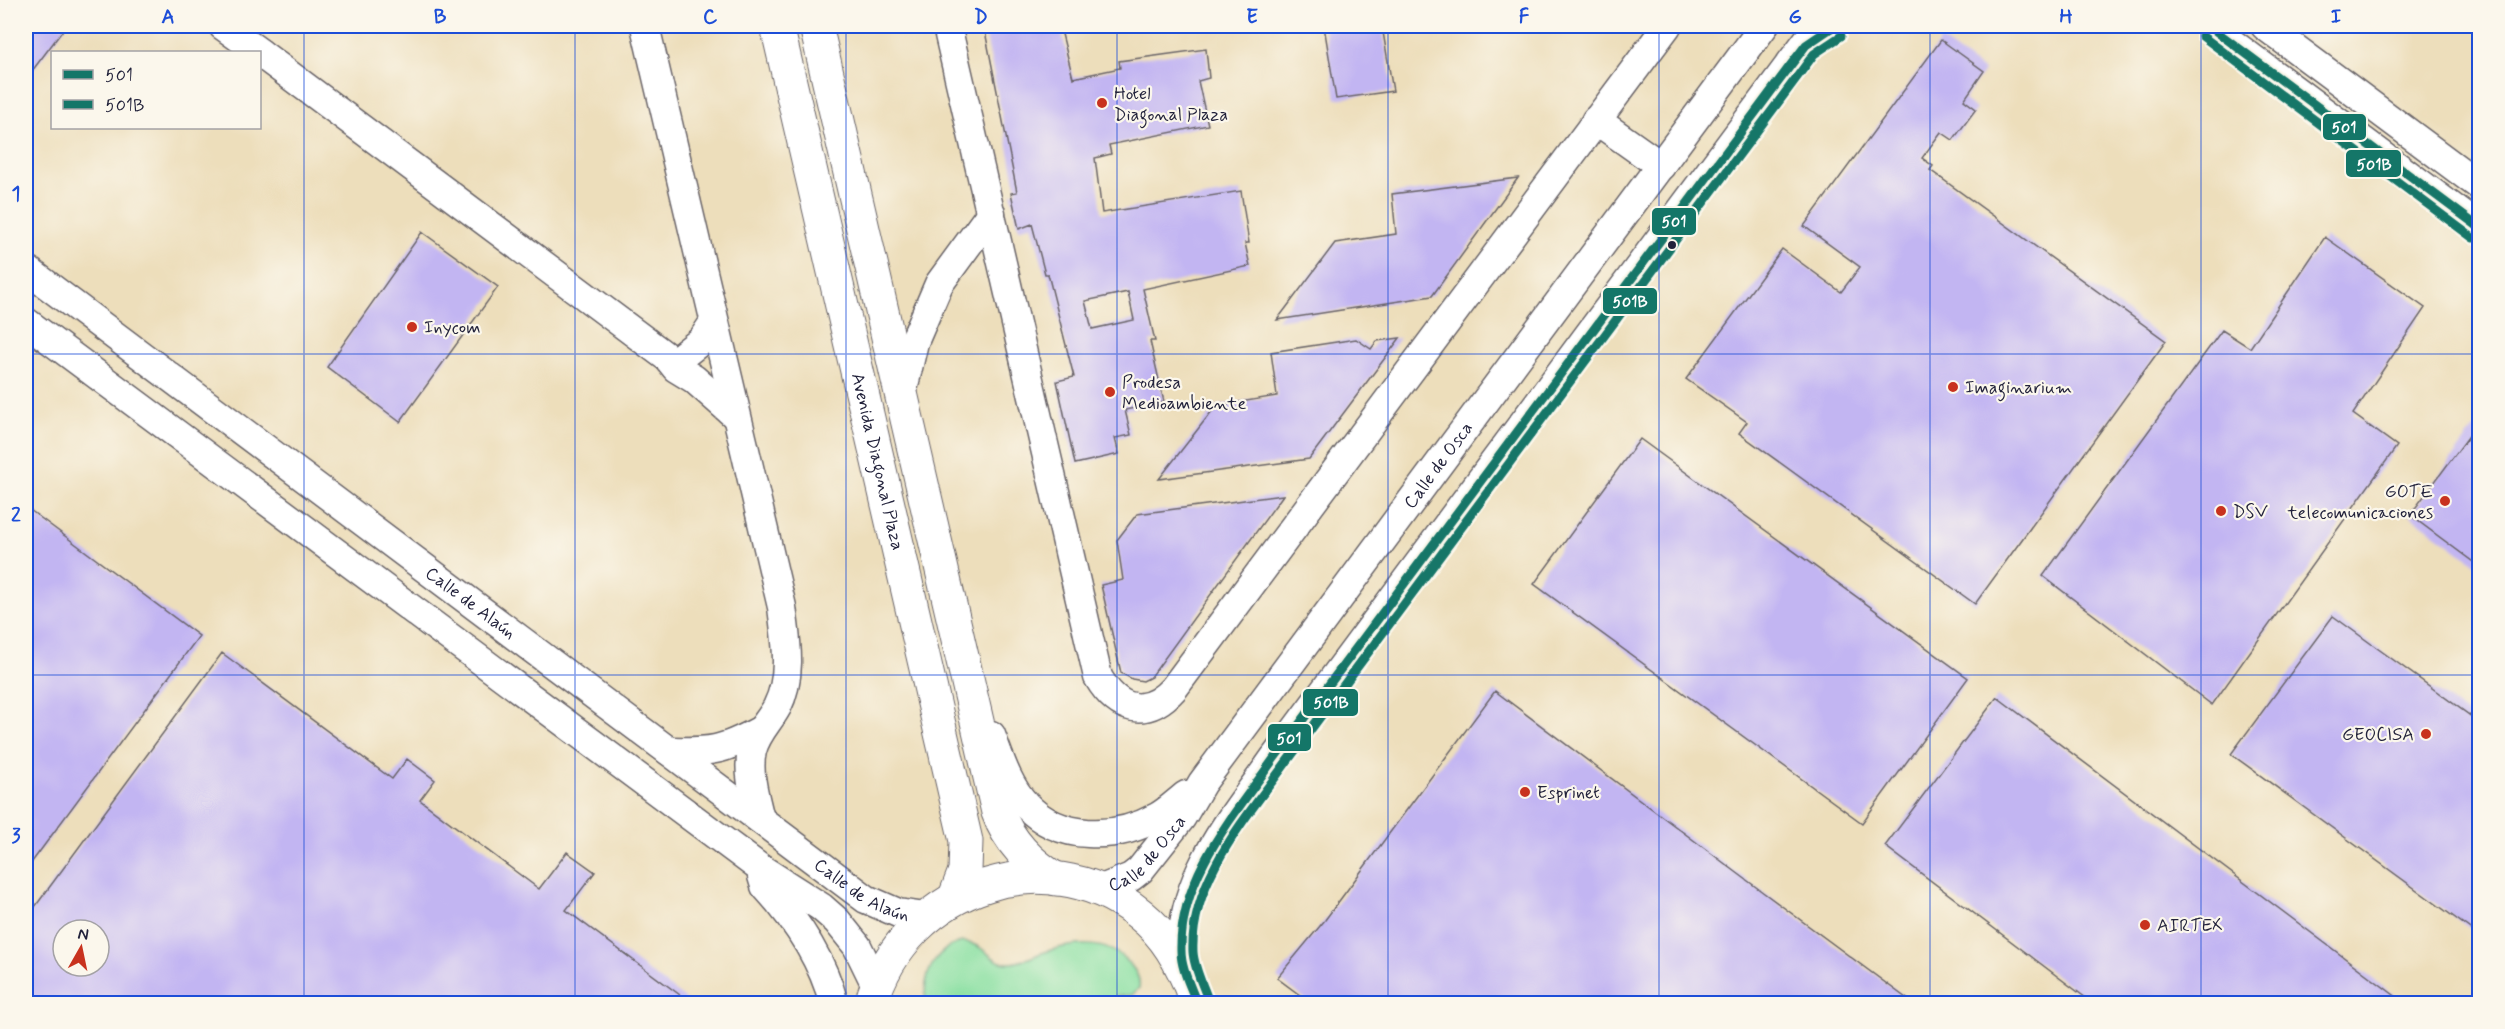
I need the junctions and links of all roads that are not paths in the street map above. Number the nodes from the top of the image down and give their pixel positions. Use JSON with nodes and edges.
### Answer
{"nodes":[{"id":1,"x":223,"y":26,"type":"edge"},
{"id":2,"x":645,"y":26,"type":"edge"},
{"id":3,"x":777,"y":26,"type":"edge"},
{"id":4,"x":816,"y":26,"type":"edge"},
{"id":5,"x":947,"y":26,"type":"edge"},
{"id":6,"x":1667,"y":26,"type":"edge"},
{"id":7,"x":1764,"y":26,"type":"edge"},
{"id":8,"x":1834,"y":26,"type":"edge"},
{"id":9,"x":2209,"y":26,"type":"edge"},
{"id":10,"x":2265,"y":26,"type":"edge"},
{"id":11,"x":1812,"y":35,"type":"edge"},
{"id":12,"x":256,"y":51,"type":"edge"},
{"id":13,"x":261,"y":54,"type":"edge"},
{"id":14,"x":1596,"y":120,"type":"junction"},
{"id":15,"x":1661,"y":166,"type":"junction"},
{"id":16,"x":2480,"y":186,"type":"edge"},
{"id":17,"x":991,"y":213,"type":"junction"},
{"id":18,"x":2480,"y":228,"type":"edge"},
{"id":19,"x":26,"y":269,"type":"edge"},
{"id":20,"x":26,"y":322,"type":"edge"},
{"id":21,"x":714,"y":322,"type":"junction"},
{"id":22,"x":680,"y":365,"type":"junction"},
{"id":23,"x":724,"y":365,"type":"junction"},
{"id":24,"x":902,"y":394,"type":"junction"},
{"id":25,"x":736,"y":416,"type":"junction"},
{"id":26,"x":966,"y":667,"type":"junction"},
{"id":27,"x":759,"y":731,"type":"junction"},
{"id":28,"x":669,"y":751,"type":"junction"},
{"id":29,"x":1202,"y":783,"type":"junction"},
{"id":30,"x":760,"y":819,"type":"junction"},
{"id":31,"x":760,"y":868,"type":"junction"},
{"id":32,"x":1056,"y":879,"type":"junction"},
{"id":33,"x":1099,"y":890,"type":"junction"},
{"id":34,"x":955,"y":897,"type":"junction"},
{"id":35,"x":925,"y":917,"type":"junction"},
{"id":36,"x":1184,"y":968,"type":"junction"},
{"id":37,"x":873,"y":994,"type":"edge"},
{"id":38,"x":834,"y":1004,"type":"edge"},
{"id":39,"x":1197,"y":1004,"type":"edge"}],
"edges":[{"from":1,"to":12,"type":"street"},
{"from":2,"to":21,"type":"street"},
{"from":3,"to":34,"type":"main road","name":"Avenida Diagonal Plaza"},
{"from":4,"to":24,"type":"main road"},
{"from":5,"to":17,"type":"street"},
{"from":6,"to":14,"type":"street"},
{"from":7,"to":15,"type":"street","name":"Calle de Osca"},
{"from":8,"to":11,"type":"street"},
{"from":9,"to":18,"type":"street"},
{"from":10,"to":16,"type":"street"},
{"from":11,"to":36,"type":"street"},
{"from":13,"to":22,"type":"street"},
{"from":14,"to":15,"type":"street"},
{"from":14,"to":17,"type":"street"},
{"from":15,"to":29,"type":"street","name":"Calle de Osca"},
{"from":17,"to":24,"type":"street"},
{"from":19,"to":28,"type":"street","name":"Calle de Alaún"},
{"from":20,"to":31,"type":"street","name":"Calle de Alaún"},
{"from":21,"to":22,"type":"street"},
{"from":21,"to":23,"type":"street"},
{"from":22,"to":23,"type":"street"},
{"from":22,"to":25,"type":"street"},
{"from":23,"to":25,"type":"street"},
{"from":24,"to":26,"type":"main road"},
{"from":25,"to":27,"type":"street"},
{"from":26,"to":29,"type":"street"},
{"from":26,"to":32,"type":"main road"},
{"from":27,"to":28,"type":"street"},
{"from":27,"to":30,"type":"street"},
{"from":28,"to":30,"type":"street","name":"Calle de Alaún"},
{"from":29,"to":33,"type":"street","name":"Calle de Osca"},
{"from":30,"to":35,"type":"street","name":"Calle de Alaún"},
{"from":31,"to":37,"type":"street","name":"Calle de Alaún"},
{"from":31,"to":38,"type":"street"},
{"from":32,"to":33,"type":"main road"},
{"from":32,"to":34,"type":"main road"},
{"from":33,"to":36,"type":"main road"},
{"from":34,"to":35,"type":"main road"},
{"from":35,"to":37,"type":"main road"},
{"from":36,"to":39,"type":"main road"}]}
